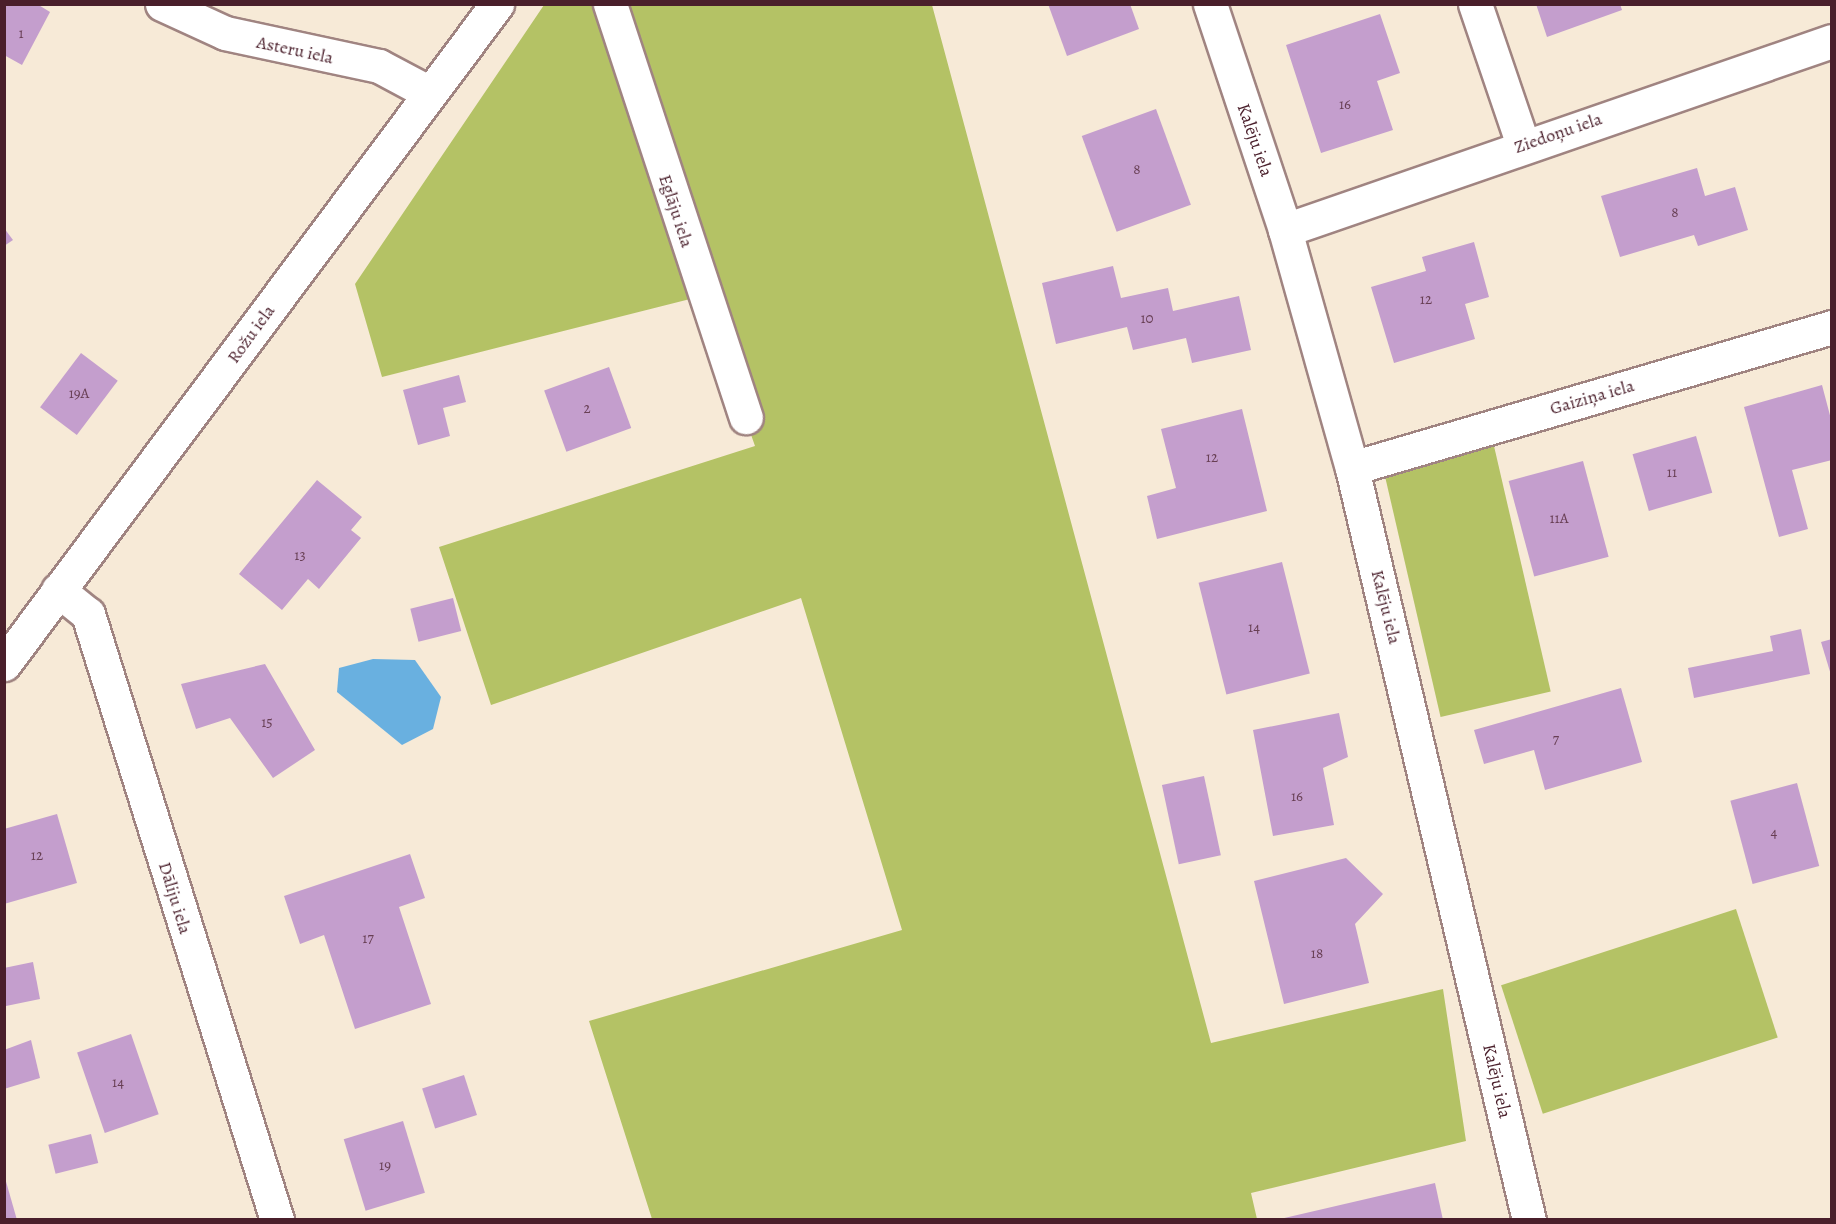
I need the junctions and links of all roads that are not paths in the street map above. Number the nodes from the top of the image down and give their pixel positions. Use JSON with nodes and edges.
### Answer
{"nodes":[{"id":1,"x":162,"y":4,"type":"edge"},
{"id":2,"x":497,"y":4,"type":"edge"},
{"id":3,"x":610,"y":4,"type":"edge"},
{"id":4,"x":1210,"y":4,"type":"edge"},
{"id":5,"x":1475,"y":4,"type":"edge"},
{"id":6,"x":1832,"y":41,"type":"edge"},
{"id":7,"x":428,"y":92,"type":"junction"},
{"id":8,"x":1523,"y":145,"type":"junction"},
{"id":9,"x":1285,"y":230,"type":"junction"},
{"id":10,"x":1832,"y":327,"type":"edge"},
{"id":11,"x":746,"y":417,"type":"dead end"},
{"id":12,"x":1352,"y":468,"type":"junction"},
{"id":13,"x":58,"y":590,"type":"junction"},
{"id":14,"x":4,"y":664,"type":"edge"},
{"id":15,"x":277,"y":1220,"type":"edge"},
{"id":16,"x":1529,"y":1220,"type":"edge"}],
"edges":[{"from":1,"to":7,"type":"street","name":"Asteru iela"},
{"from":2,"to":7,"type":"street","name":"Rožu iela"},
{"from":3,"to":11,"type":"street","name":"Eglāju iela"},
{"from":4,"to":9,"type":"street","name":"Kalēju iela"},
{"from":5,"to":8,"type":"street"},
{"from":6,"to":8,"type":"street","name":"Ziedoņu iela"},
{"from":7,"to":13,"type":"street","name":"Rožu iela"},
{"from":8,"to":9,"type":"street","name":"Ziedoņu iela"},
{"from":9,"to":12,"type":"street","name":"Kalēju iela"},
{"from":10,"to":12,"type":"street","name":"Gaiziņa iela"},
{"from":12,"to":16,"type":"street","name":"Kalēju iela"},
{"from":13,"to":14,"type":"street","name":"Rožu iela"},
{"from":13,"to":15,"type":"street","name":"Dāliju iela"}]}
